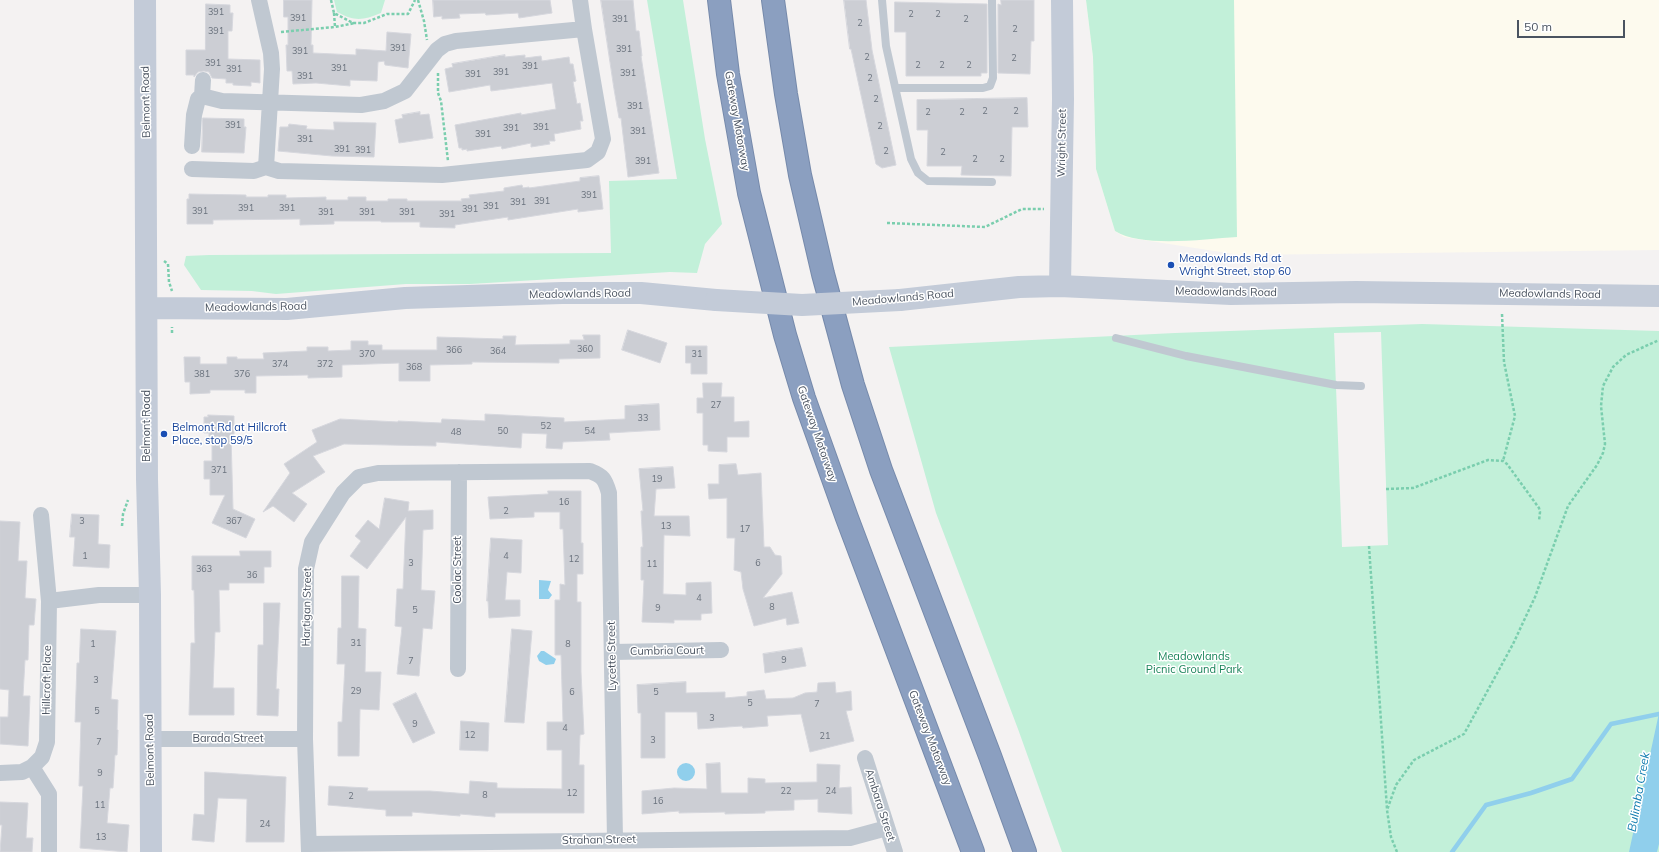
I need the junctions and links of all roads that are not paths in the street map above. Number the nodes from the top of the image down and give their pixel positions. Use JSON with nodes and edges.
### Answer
{"nodes":[{"id":1,"x":145,"y":0,"type":"edge"},
{"id":2,"x":259,"y":0,"type":"edge"},
{"id":3,"x":580,"y":0,"type":"edge"},
{"id":4,"x":719,"y":0,"type":"edge"},
{"id":5,"x":773,"y":0,"type":"edge"},
{"id":6,"x":882,"y":0,"type":"edge"},
{"id":7,"x":992,"y":0,"type":"edge"},
{"id":8,"x":1062,"y":0,"type":"edge"},
{"id":9,"x":584,"y":29,"type":"junction"},
{"id":10,"x":896,"y":88,"type":"junction"},
{"id":11,"x":270,"y":102,"type":"junction"},
{"id":12,"x":192,"y":146,"type":"dead end"},
{"id":13,"x":266,"y":167,"type":"junction"},
{"id":14,"x":192,"y":169,"type":"dead end"},
{"id":15,"x":992,"y":182,"type":"dead end"},
{"id":16,"x":1060,"y":286,"type":"junction"},
{"id":17,"x":1659,"y":296,"type":"edge"},
{"id":18,"x":147,"y":308,"type":"junction"},
{"id":19,"x":1116,"y":338,"type":"dead end"},
{"id":20,"x":1361,"y":386,"type":"dead end"},
{"id":21,"x":459,"y":472,"type":"junction"},
{"id":22,"x":600,"y":474,"type":"joint"},
{"id":23,"x":41,"y":515,"type":"dead end"},
{"id":24,"x":150,"y":595,"type":"junction"},
{"id":25,"x":49,"y":601,"type":"junction"},
{"id":26,"x":721,"y":650,"type":"dead end"},
{"id":27,"x":613,"y":652,"type":"junction"},
{"id":28,"x":458,"y":669,"type":"dead end"},
{"id":29,"x":150,"y":739,"type":"junction"},
{"id":30,"x":306,"y":739,"type":"junction"},
{"id":31,"x":865,"y":758,"type":"dead end"},
{"id":32,"x":32,"y":767,"type":"junction"},
{"id":33,"x":0,"y":773,"type":"edge"},
{"id":34,"x":887,"y":828,"type":"junction"},
{"id":35,"x":615,"y":840,"type":"junction"},
{"id":36,"x":473,"y":847,"type":"edge"},
{"id":37,"x":309,"y":848,"type":"edge"},
{"id":38,"x":49,"y":852,"type":"edge"},
{"id":39,"x":151,"y":852,"type":"edge"},
{"id":40,"x":895,"y":852,"type":"edge"},
{"id":41,"x":973,"y":852,"type":"edge"},
{"id":42,"x":1025,"y":852,"type":"edge"}],
"edges":[{"from":1,"to":18,"type":"main road","name":"Belmont Road"},
{"from":2,"to":11,"type":"street"},
{"from":3,"to":9,"type":"street"},
{"from":4,"to":41,"type":"highway","name":"Gateway Motorway"},
{"from":5,"to":42,"type":"highway"},
{"from":6,"to":10,"type":"lane"},
{"from":7,"to":10,"type":"lane"},
{"from":8,"to":16,"type":"main road","name":"Wright Street"},
{"from":9,"to":11,"type":"street"},
{"from":9,"to":13,"type":"street"},
{"from":10,"to":15,"type":"lane"},
{"from":11,"to":12,"type":"street"},
{"from":11,"to":13,"type":"street"},
{"from":13,"to":14,"type":"street"},
{"from":16,"to":17,"type":"main road","name":"Meadowlands Road"},
{"from":16,"to":18,"type":"main road","name":"Meadowlands Road","bridge":true},
{"from":18,"to":24,"type":"main road","name":"Belmont Road"},
{"from":19,"to":20,"type":"lane"},
{"from":21,"to":22,"type":"street","name":"Hartigan Street"},
{"from":21,"to":28,"type":"street","name":"Coolac Street"},
{"from":21,"to":30,"type":"street","name":"Hartigan Street"},
{"from":22,"to":27,"type":"street","name":"Lycette Street"},
{"from":23,"to":25,"type":"street","name":"Hillcroft Place"},
{"from":24,"to":25,"type":"street"},
{"from":24,"to":29,"type":"main road","name":"Belmont Road"},
{"from":25,"to":32,"type":"street","name":"Hillcroft Place"},
{"from":26,"to":27,"type":"street","name":"Cumbria Court"},
{"from":27,"to":35,"type":"street","name":"Lycette Street"},
{"from":29,"to":30,"type":"street","name":"Barada Street"},
{"from":29,"to":39,"type":"main road","name":"Belmont Road"},
{"from":30,"to":37,"type":"street","name":"Hartigan Street"},
{"from":31,"to":34,"type":"street","name":"Ambara Street"},
{"from":32,"to":33,"type":"street"},
{"from":32,"to":38,"type":"street"},
{"from":34,"to":35,"type":"street","name":"Strahan Street"},
{"from":34,"to":40,"type":"street","name":"Ambara Street"},
{"from":35,"to":36,"type":"street","name":"Strahan Street"},
{"from":36,"to":37,"type":"street","name":"Strahan Street"}]}
